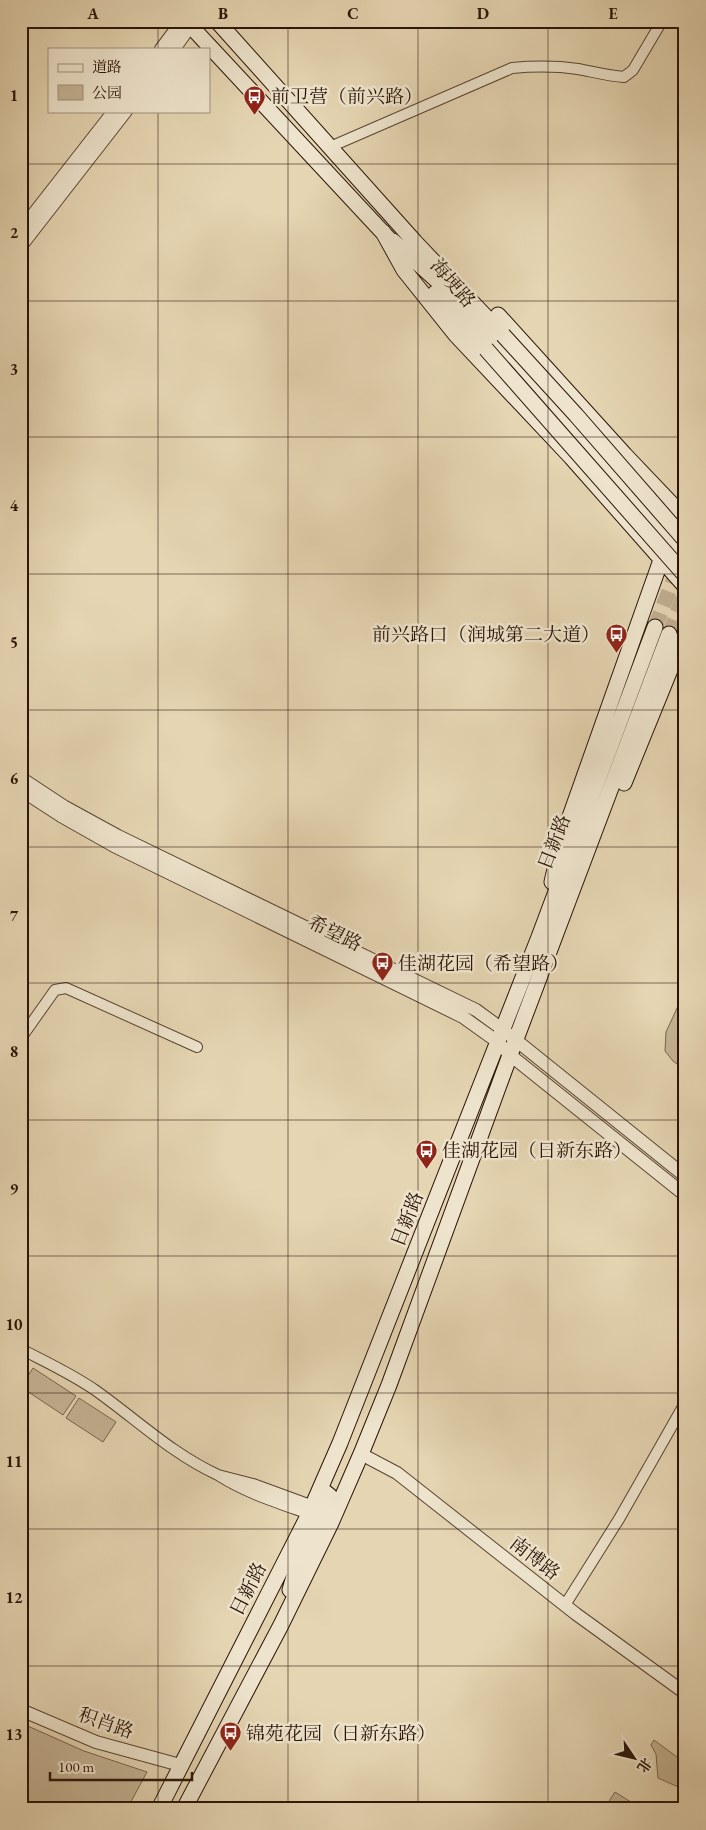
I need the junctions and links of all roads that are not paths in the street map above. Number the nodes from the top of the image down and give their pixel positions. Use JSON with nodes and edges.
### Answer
{"nodes":[{"id":1,"x":217,"y":21,"type":"edge"},
{"id":2,"x":662,"y":21,"type":"edge"},
{"id":3,"x":188,"y":22,"type":"edge"},
{"id":4,"x":162,"y":48,"type":"edge"},
{"id":5,"x":175,"y":48,"type":"edge"},
{"id":6,"x":113,"y":112,"type":"edge"},
{"id":7,"x":125,"y":112,"type":"edge"},
{"id":8,"x":330,"y":147,"type":"junction"},
{"id":9,"x":21,"y":230,"type":"edge"},
{"id":10,"x":383,"y":232,"type":"junction"},
{"id":11,"x":415,"y":242,"type":"junction"},
{"id":12,"x":21,"y":246,"type":"edge"},
{"id":13,"x":683,"y":511,"type":"edge"},
{"id":14,"x":669,"y":540,"type":"junction"},
{"id":15,"x":685,"y":540,"type":"edge"},
{"id":16,"x":685,"y":552,"type":"edge"},
{"id":17,"x":661,"y":560,"type":"junction"},
{"id":18,"x":685,"y":562,"type":"edge"},
{"id":19,"x":685,"y":575,"type":"edge"},
{"id":20,"x":685,"y":586,"type":"edge"},
{"id":21,"x":656,"y":627,"type":"tunnel mouth"},
{"id":22,"x":677,"y":634,"type":"tunnel mouth"},
{"id":23,"x":21,"y":778,"type":"edge"},
{"id":24,"x":21,"y":790,"type":"edge"},
{"id":25,"x":540,"y":937,"type":"junction"},
{"id":26,"x":500,"y":1035,"type":"junction"},
{"id":27,"x":21,"y":1038,"type":"edge"},
{"id":28,"x":516,"y":1040,"type":"junction"},
{"id":29,"x":197,"y":1048,"type":"dead end"},
{"id":30,"x":510,"y":1055,"type":"junction"},
{"id":31,"x":685,"y":1176,"type":"edge"},
{"id":32,"x":685,"y":1195,"type":"edge"},
{"id":33,"x":21,"y":1349,"type":"edge"},
{"id":34,"x":685,"y":1403,"type":"edge"},
{"id":35,"x":361,"y":1454,"type":"junction"},
{"id":36,"x":313,"y":1506,"type":"junction"},
{"id":37,"x":565,"y":1605,"type":"junction"},
{"id":38,"x":280,"y":1625,"type":"junction"},
{"id":39,"x":685,"y":1693,"type":"edge"},
{"id":40,"x":21,"y":1710,"type":"edge"},
{"id":41,"x":180,"y":1765,"type":"junction"},
{"id":42,"x":159,"y":1809,"type":"edge"},
{"id":43,"x":184,"y":1809,"type":"edge"}],
"edges":[{"from":1,"to":8,"type":"main road","name":"海埂路"},
{"from":2,"to":8,"type":"street"},
{"from":3,"to":4,"type":"street"},
{"from":3,"to":5,"type":"street"},
{"from":3,"to":10,"type":"main road","name":"海埂路"},
{"from":6,"to":9,"type":"street"},
{"from":7,"to":12,"type":"street"},
{"from":8,"to":11,"type":"main road","name":"海埂路"},
{"from":10,"to":14,"type":"main road"},
{"from":10,"to":17,"type":"main road"},
{"from":10,"to":19,"type":"main road","name":"海埂路","bridge":true},
{"from":11,"to":13,"type":"main road"},
{"from":11,"to":15,"type":"main road","name":"海埂路","bridge":true},
{"from":13,"to":14,"type":"main road"},
{"from":14,"to":16,"type":"main road"},
{"from":14,"to":17,"type":"main road"},
{"from":17,"to":18,"type":"main road"},
{"from":17,"to":20,"type":"main road"},
{"from":17,"to":25,"type":"main road"},
{"from":21,"to":25,"type":"main road","name":"日新路"},
{"from":22,"to":28,"type":"main road","name":"日新路"},
{"from":23,"to":26,"type":"street","name":"希望路"},
{"from":24,"to":26,"type":"street","name":"希望路"},
{"from":25,"to":26,"type":"main road","name":"日新路"},
{"from":26,"to":28,"type":"street","name":"希望路"},
{"from":26,"to":30,"type":"street","name":"希望路"},
{"from":26,"to":36,"type":"main road","name":"日新路"},
{"from":27,"to":29,"type":"street"},
{"from":28,"to":30,"type":"main road","name":"日新路"},
{"from":28,"to":31,"type":"street","name":"希望路"},
{"from":30,"to":32,"type":"street","name":"希望路"},
{"from":30,"to":35,"type":"main road","name":"日新路"},
{"from":33,"to":36,"type":"street"},
{"from":34,"to":37,"type":"street"},
{"from":35,"to":37,"type":"street","name":"南博路"},
{"from":35,"to":38,"type":"main road","name":"日新路"},
{"from":36,"to":38,"type":"main road"},
{"from":36,"to":41,"type":"main road","name":"日新路"},
{"from":37,"to":39,"type":"street","name":"南博路"},
{"from":38,"to":43,"type":"main road","name":"日新路"},
{"from":40,"to":41,"type":"street","name":"积肖路"},
{"from":41,"to":42,"type":"main road","name":"日新路"}]}
